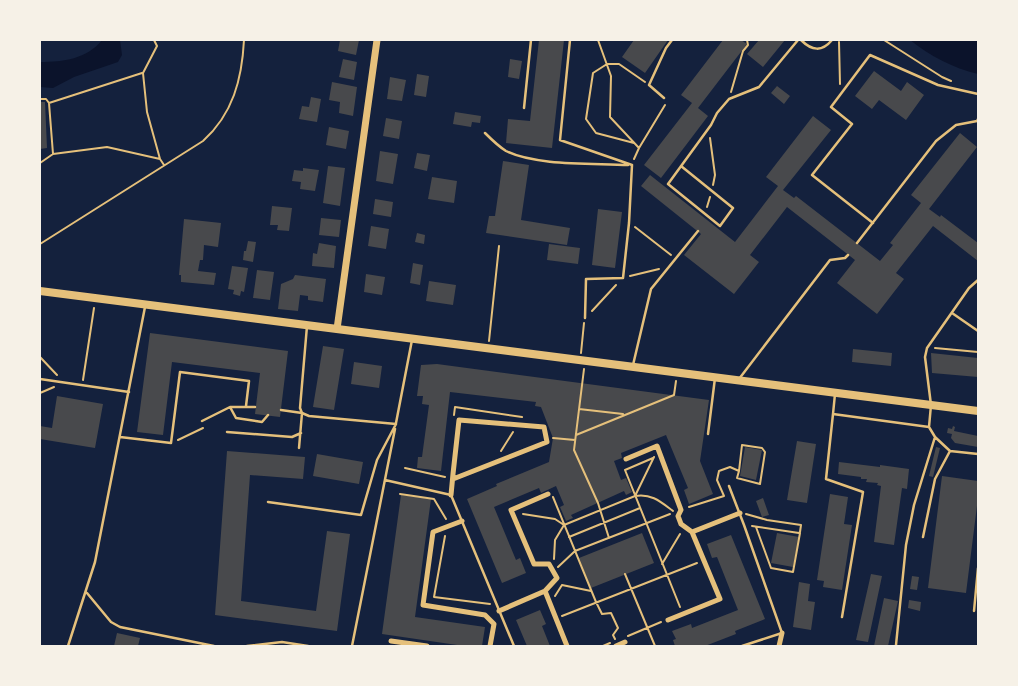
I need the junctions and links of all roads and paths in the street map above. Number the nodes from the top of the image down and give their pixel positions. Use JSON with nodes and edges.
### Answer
{"nodes":[{"id":1,"x":154,"y":40,"type":"edge"},
{"id":2,"x":244,"y":40,"type":"edge"},
{"id":3,"x":377,"y":40,"type":"edge"},
{"id":4,"x":531,"y":40,"type":"edge"},
{"id":5,"x":570,"y":40,"type":"edge"},
{"id":6,"x":598,"y":40,"type":"edge"},
{"id":7,"x":672,"y":40,"type":"edge"},
{"id":8,"x":747,"y":40,"type":"edge"},
{"id":9,"x":798,"y":40,"type":"edge"},
{"id":10,"x":802,"y":40,"type":"edge"},
{"id":11,"x":832,"y":40,"type":"edge"},
{"id":12,"x":839,"y":40,"type":"edge"},
{"id":13,"x":884,"y":40,"type":"edge"},
{"id":14,"x":607,"y":64,"type":"junction"},
{"id":15,"x":143,"y":73,"type":"junction"},
{"id":16,"x":958,"y":82,"type":"dead end"},
{"id":17,"x":649,"y":85,"type":"junction"},
{"id":18,"x":840,"y":94,"type":"junction"},
{"id":19,"x":978,"y":94,"type":"edge"},
{"id":20,"x":664,"y":98,"type":"dead end"},
{"id":21,"x":40,"y":99,"type":"edge"},
{"id":22,"x":729,"y":99,"type":"junction"},
{"id":23,"x":49,"y":103,"type":"junction"},
{"id":24,"x":524,"y":108,"type":"dead end"},
{"id":25,"x":978,"y":119,"type":"edge"},
{"id":26,"x":709,"y":128,"type":"junction"},
{"id":27,"x":486,"y":133,"type":"dead end"},
{"id":28,"x":634,"y":143,"type":"junction"},
{"id":29,"x":639,"y":148,"type":"dead end"},
{"id":30,"x":53,"y":154,"type":"junction"},
{"id":31,"x":160,"y":159,"type":"junction"},
{"id":32,"x":40,"y":163,"type":"edge"},
{"id":33,"x":164,"y":165,"type":"junction"},
{"id":34,"x":632,"y":165,"type":"junction"},
{"id":35,"x":681,"y":166,"type":"junction"},
{"id":36,"x":712,"y":191,"type":"junction"},
{"id":37,"x":707,"y":217,"type":"junction"},
{"id":38,"x":872,"y":222,"type":"junction"},
{"id":39,"x":629,"y":223,"type":"junction"},
{"id":40,"x":698,"y":231,"type":"dead end"},
{"id":41,"x":856,"y":243,"type":"dead end"},
{"id":42,"x":40,"y":244,"type":"edge"},
{"id":43,"x":500,"y":246,"type":"dead end"},
{"id":44,"x":848,"y":255,"type":"dead end"},
{"id":45,"x":675,"y":258,"type":"junction"},
{"id":46,"x":668,"y":267,"type":"junction"},
{"id":47,"x":623,"y":278,"type":"junction"},
{"id":48,"x":978,"y":280,"type":"edge"},
{"id":49,"x":40,"y":291,"type":"edge"},
{"id":50,"x":145,"y":305,"type":"junction"},
{"id":51,"x":94,"y":308,"type":"dead end"},
{"id":52,"x":952,"y":313,"type":"junction"},
{"id":53,"x":585,"y":318,"type":"junction"},
{"id":54,"x":307,"y":325,"type":"junction"},
{"id":55,"x":337,"y":329,"type":"junction"},
{"id":56,"x":978,"y":331,"type":"edge"},
{"id":57,"x":412,"y":339,"type":"junction"},
{"id":58,"x":488,"y":348,"type":"junction"},
{"id":59,"x":927,"y":348,"type":"junction"},
{"id":60,"x":978,"y":352,"type":"edge"},
{"id":61,"x":40,"y":357,"type":"edge"},
{"id":62,"x":580,"y":360,"type":"junction"},
{"id":63,"x":632,"y":367,"type":"junction"},
{"id":64,"x":584,"y":369,"type":"dead end"},
{"id":65,"x":715,"y":377,"type":"junction"},
{"id":66,"x":40,"y":379,"type":"edge"},
{"id":67,"x":738,"y":380,"type":"junction"},
{"id":68,"x":676,"y":381,"type":"dead end"},
{"id":69,"x":65,"y":383,"type":"junction"},
{"id":70,"x":82,"y":386,"type":"junction"},
{"id":71,"x":129,"y":392,"type":"junction"},
{"id":72,"x":835,"y":392,"type":"junction"},
{"id":73,"x":931,"y":405,"type":"junction"},
{"id":74,"x":246,"y":406,"type":"junction"},
{"id":75,"x":230,"y":407,"type":"junction"},
{"id":76,"x":255,"y":407,"type":"dead end"},
{"id":77,"x":579,"y":408,"type":"junction"},
{"id":78,"x":281,"y":410,"type":"dead end"},
{"id":79,"x":978,"y":411,"type":"edge"},
{"id":80,"x":302,"y":413,"type":"junction"},
{"id":81,"x":833,"y":414,"type":"junction"},
{"id":82,"x":268,"y":415,"type":"dead end"},
{"id":83,"x":626,"y":415,"type":"junction"},
{"id":84,"x":454,"y":416,"type":"dead end"},
{"id":85,"x":524,"y":417,"type":"dead end"},
{"id":86,"x":202,"y":421,"type":"dead end"},
{"id":87,"x":396,"y":424,"type":"junction"},
{"id":88,"x":929,"y":427,"type":"junction"},
{"id":89,"x":227,"y":432,"type":"dead end"},
{"id":90,"x":513,"y":432,"type":"dead end"},
{"id":91,"x":301,"y":434,"type":"junction"},
{"id":92,"x":708,"y":434,"type":"dead end"},
{"id":93,"x":576,"y":435,"type":"junction"},
{"id":94,"x":120,"y":437,"type":"junction"},
{"id":95,"x":935,"y":437,"type":"junction"},
{"id":96,"x":553,"y":438,"type":"dead end"},
{"id":97,"x":575,"y":440,"type":"junction"},
{"id":98,"x":299,"y":448,"type":"dead end"},
{"id":99,"x":950,"y":450,"type":"junction"},
{"id":100,"x":499,"y":454,"type":"dead end"},
{"id":101,"x":978,"y":454,"type":"edge"},
{"id":102,"x":654,"y":457,"type":"junction"},
{"id":103,"x":626,"y":459,"type":"dead end"},
{"id":104,"x":657,"y":466,"type":"dead end"},
{"id":105,"x":404,"y":468,"type":"dead end"},
{"id":106,"x":739,"y":471,"type":"junction"},
{"id":107,"x":445,"y":477,"type":"dead end"},
{"id":108,"x":453,"y":479,"type":"junction"},
{"id":109,"x":385,"y":480,"type":"junction"},
{"id":110,"x":729,"y":486,"type":"dead end"},
{"id":111,"x":400,"y":494,"type":"dead end"},
{"id":112,"x":451,"y":496,"type":"junction"},
{"id":113,"x":550,"y":496,"type":"joint"},
{"id":114,"x":636,"y":496,"type":"junction"},
{"id":115,"x":268,"y":502,"type":"dead end"},
{"id":116,"x":689,"y":507,"type":"dead end"},
{"id":117,"x":640,"y":508,"type":"junction"},
{"id":118,"x":600,"y":510,"type":"junction"},
{"id":119,"x":739,"y":512,"type":"junction"},
{"id":120,"x":462,"y":521,"type":"junction"},
{"id":121,"x":525,"y":521,"type":"dead end"},
{"id":122,"x":448,"y":523,"type":"dead end"},
{"id":123,"x":604,"y":523,"type":"junction"},
{"id":124,"x":646,"y":523,"type":"junction"},
{"id":125,"x":783,"y":523,"type":"junction"},
{"id":126,"x":564,"y":525,"type":"junction"},
{"id":127,"x":744,"y":525,"type":"junction"},
{"id":128,"x":756,"y":527,"type":"junction"},
{"id":129,"x":446,"y":531,"type":"dead end"},
{"id":130,"x":781,"y":531,"type":"junction"},
{"id":131,"x":800,"y":532,"type":"junction"},
{"id":132,"x":690,"y":534,"type":"junction"},
{"id":133,"x":569,"y":537,"type":"junction"},
{"id":134,"x":923,"y":537,"type":"dead end"},
{"id":135,"x":609,"y":538,"type":"junction"},
{"id":136,"x":575,"y":551,"type":"junction"},
{"id":137,"x":704,"y":560,"type":"junction"},
{"id":138,"x":662,"y":564,"type":"junction"},
{"id":139,"x":558,"y":567,"type":"junction"},
{"id":140,"x":978,"y":568,"type":"edge"},
{"id":141,"x":560,"y":569,"type":"dead end"},
{"id":142,"x":625,"y":574,"type":"dead end"},
{"id":143,"x":666,"y":575,"type":"junction"},
{"id":144,"x":631,"y":589,"type":"junction"},
{"id":145,"x":545,"y":591,"type":"junction"},
{"id":146,"x":87,"y":592,"type":"junction"},
{"id":147,"x":591,"y":592,"type":"junction"},
{"id":148,"x":554,"y":597,"type":"dead end"},
{"id":149,"x":596,"y":602,"type":"junction"},
{"id":150,"x":560,"y":609,"type":"dead end"},
{"id":151,"x":497,"y":610,"type":"junction"},
{"id":152,"x":974,"y":611,"type":"dead end"},
{"id":153,"x":683,"y":614,"type":"junction"},
{"id":154,"x":562,"y":616,"type":"junction"},
{"id":155,"x":842,"y":617,"type":"dead end"},
{"id":156,"x":556,"y":618,"type":"junction"},
{"id":157,"x":668,"y":620,"type":"joint"},
{"id":158,"x":566,"y":623,"type":"dead end"},
{"id":159,"x":647,"y":628,"type":"junction"},
{"id":160,"x":782,"y":632,"type":"junction"},
{"id":161,"x":625,"y":640,"type":"joint"},
{"id":162,"x":391,"y":641,"type":"dead end"},
{"id":163,"x":896,"y":645,"type":"edge"},
{"id":164,"x":68,"y":646,"type":"edge"},
{"id":165,"x":214,"y":646,"type":"edge"},
{"id":166,"x":247,"y":646,"type":"edge"},
{"id":167,"x":308,"y":646,"type":"edge"},
{"id":168,"x":352,"y":646,"type":"edge"},
{"id":169,"x":427,"y":646,"type":"edge"},
{"id":170,"x":490,"y":646,"type":"edge"},
{"id":171,"x":514,"y":646,"type":"edge"},
{"id":172,"x":567,"y":646,"type":"edge"},
{"id":173,"x":603,"y":646,"type":"edge"},
{"id":174,"x":616,"y":646,"type":"edge"},
{"id":175,"x":655,"y":646,"type":"edge"},
{"id":176,"x":742,"y":646,"type":"edge"},
{"id":177,"x":779,"y":646,"type":"edge"}],
"edges":[{"from":1,"to":15,"type":"path"},
{"from":2,"to":33,"type":"path"},
{"from":3,"to":55,"type":"street"},
{"from":4,"to":24,"type":"lane"},
{"from":5,"to":34,"type":"lane"},
{"from":6,"to":14,"type":"path"},
{"from":7,"to":17,"type":"lane"},
{"from":8,"to":22,"type":"path"},
{"from":9,"to":22,"type":"lane"},
{"from":10,"to":11,"type":"lane"},
{"from":12,"to":18,"type":"path"},
{"from":13,"to":16,"type":"path"},
{"from":14,"to":17,"type":"path"},
{"from":14,"to":28,"type":"path"},
{"from":14,"to":28,"type":"path"},
{"from":15,"to":23,"type":"path"},
{"from":15,"to":31,"type":"path"},
{"from":17,"to":20,"type":"lane"},
{"from":18,"to":19,"type":"lane"},
{"from":18,"to":38,"type":"lane"},
{"from":21,"to":23,"type":"path"},
{"from":22,"to":26,"type":"lane"},
{"from":23,"to":30,"type":"path"},
{"from":25,"to":38,"type":"lane"},
{"from":26,"to":35,"type":"lane"},
{"from":26,"to":36,"type":"path"},
{"from":27,"to":34,"type":"lane"},
{"from":28,"to":29,"type":"path"},
{"from":30,"to":31,"type":"path"},
{"from":30,"to":32,"type":"path"},
{"from":31,"to":33,"type":"path"},
{"from":33,"to":42,"type":"path"},
{"from":34,"to":39,"type":"lane"},
{"from":35,"to":36,"type":"lane"},
{"from":35,"to":37,"type":"lane"},
{"from":36,"to":37,"type":"path"},
{"from":36,"to":37,"type":"lane"},
{"from":38,"to":41,"type":"lane"},
{"from":39,"to":45,"type":"path"},
{"from":39,"to":47,"type":"lane"},
{"from":40,"to":45,"type":"lane"},
{"from":43,"to":58,"type":"path"},
{"from":44,"to":67,"type":"lane"},
{"from":45,"to":46,"type":"lane"},
{"from":46,"to":47,"type":"path"},
{"from":46,"to":63,"type":"lane"},
{"from":47,"to":53,"type":"path"},
{"from":47,"to":53,"type":"lane"},
{"from":48,"to":52,"type":"lane"},
{"from":49,"to":50,"type":"main road"},
{"from":50,"to":54,"type":"main road"},
{"from":50,"to":71,"type":"lane"},
{"from":51,"to":70,"type":"path"},
{"from":52,"to":56,"type":"lane"},
{"from":52,"to":59,"type":"lane"},
{"from":53,"to":62,"type":"path"},
{"from":54,"to":55,"type":"main road"},
{"from":54,"to":80,"type":"lane"},
{"from":55,"to":57,"type":"main road"},
{"from":57,"to":58,"type":"main road"},
{"from":57,"to":87,"type":"lane"},
{"from":58,"to":62,"type":"main road"},
{"from":59,"to":60,"type":"path"},
{"from":59,"to":73,"type":"lane"},
{"from":61,"to":69,"type":"path"},
{"from":62,"to":63,"type":"main road"},
{"from":63,"to":65,"type":"main road"},
{"from":64,"to":77,"type":"path"},
{"from":65,"to":67,"type":"main road"},
{"from":65,"to":92,"type":"lane"},
{"from":66,"to":69,"type":"lane"},
{"from":67,"to":72,"type":"main road"},
{"from":68,"to":83,"type":"path"},
{"from":69,"to":70,"type":"lane"},
{"from":70,"to":71,"type":"lane"},
{"from":71,"to":94,"type":"lane"},
{"from":72,"to":73,"type":"main road"},
{"from":72,"to":81,"type":"lane"},
{"from":73,"to":79,"type":"main road"},
{"from":73,"to":88,"type":"lane"},
{"from":74,"to":75,"type":"lane"},
{"from":74,"to":76,"type":"lane"},
{"from":74,"to":94,"type":"lane"},
{"from":75,"to":82,"type":"lane"},
{"from":75,"to":86,"type":"lane"},
{"from":77,"to":83,"type":"path"},
{"from":77,"to":93,"type":"path"},
{"from":78,"to":80,"type":"lane"},
{"from":80,"to":87,"type":"lane"},
{"from":80,"to":91,"type":"lane"},
{"from":81,"to":88,"type":"lane"},
{"from":81,"to":155,"type":"lane"},
{"from":83,"to":93,"type":"path"},
{"from":84,"to":85,"type":"path"},
{"from":87,"to":109,"type":"lane"},
{"from":87,"to":115,"type":"lane"},
{"from":88,"to":95,"type":"lane"},
{"from":89,"to":91,"type":"lane"},
{"from":90,"to":100,"type":"path"},
{"from":91,"to":98,"type":"lane"},
{"from":93,"to":97,"type":"path"},
{"from":94,"to":146,"type":"lane"},
{"from":95,"to":99,"type":"lane"},
{"from":95,"to":163,"type":"lane"},
{"from":96,"to":97,"type":"path"},
{"from":97,"to":118,"type":"path"},
{"from":99,"to":101,"type":"lane"},
{"from":99,"to":134,"type":"lane"},
{"from":102,"to":104,"type":"path"},
{"from":102,"to":114,"type":"path"},
{"from":102,"to":114,"type":"path"},
{"from":103,"to":132,"type":"street"},
{"from":105,"to":107,"type":"path"},
{"from":106,"to":106,"type":"path"},
{"from":106,"to":116,"type":"path"},
{"from":108,"to":108,"type":"street"},
{"from":108,"to":112,"type":"street"},
{"from":109,"to":112,"type":"lane"},
{"from":109,"to":168,"type":"lane"},
{"from":110,"to":119,"type":"lane"},
{"from":111,"to":122,"type":"path"},
{"from":112,"to":120,"type":"lane"},
{"from":113,"to":126,"type":"path"},
{"from":113,"to":145,"type":"street"},
{"from":114,"to":117,"type":"path"},
{"from":114,"to":118,"type":"path"},
{"from":114,"to":124,"type":"path"},
{"from":117,"to":123,"type":"path"},
{"from":117,"to":124,"type":"path"},
{"from":118,"to":123,"type":"path"},
{"from":118,"to":126,"type":"path"},
{"from":119,"to":125,"type":"path"},
{"from":119,"to":127,"type":"lane"},
{"from":119,"to":132,"type":"street"},
{"from":120,"to":151,"type":"lane"},
{"from":120,"to":170,"type":"street"},
{"from":121,"to":126,"type":"path"},
{"from":123,"to":133,"type":"path"},
{"from":123,"to":135,"type":"path"},
{"from":124,"to":135,"type":"path"},
{"from":124,"to":138,"type":"path"},
{"from":125,"to":130,"type":"path"},
{"from":125,"to":131,"type":"path"},
{"from":126,"to":133,"type":"path"},
{"from":126,"to":139,"type":"path"},
{"from":127,"to":128,"type":"path"},
{"from":127,"to":160,"type":"lane"},
{"from":128,"to":130,"type":"path"},
{"from":128,"to":131,"type":"path"},
{"from":129,"to":151,"type":"path"},
{"from":130,"to":131,"type":"path"},
{"from":132,"to":137,"type":"street"},
{"from":132,"to":138,"type":"path"},
{"from":133,"to":136,"type":"path"},
{"from":135,"to":136,"type":"path"},
{"from":136,"to":139,"type":"path"},
{"from":136,"to":147,"type":"path"},
{"from":137,"to":143,"type":"path"},
{"from":137,"to":153,"type":"street"},
{"from":138,"to":143,"type":"path"},
{"from":139,"to":141,"type":"path"},
{"from":140,"to":152,"type":"lane"},
{"from":142,"to":144,"type":"path"},
{"from":143,"to":144,"type":"path"},
{"from":143,"to":153,"type":"path"},
{"from":144,"to":149,"type":"path"},
{"from":144,"to":159,"type":"path"},
{"from":145,"to":151,"type":"street"},
{"from":145,"to":156,"type":"street"},
{"from":146,"to":164,"type":"lane"},
{"from":146,"to":165,"type":"lane"},
{"from":147,"to":148,"type":"path"},
{"from":147,"to":149,"type":"path"},
{"from":149,"to":154,"type":"path"},
{"from":149,"to":173,"type":"path"},
{"from":150,"to":154,"type":"path"},
{"from":151,"to":171,"type":"lane"},
{"from":153,"to":157,"type":"street"},
{"from":154,"to":156,"type":"path"},
{"from":154,"to":158,"type":"path"},
{"from":156,"to":172,"type":"street"},
{"from":157,"to":159,"type":"path"},
{"from":159,"to":161,"type":"path"},
{"from":159,"to":175,"type":"path"},
{"from":160,"to":176,"type":"lane"},
{"from":160,"to":177,"type":"street"},
{"from":161,"to":174,"type":"street"},
{"from":162,"to":169,"type":"street"},
{"from":166,"to":167,"type":"lane"}]}
